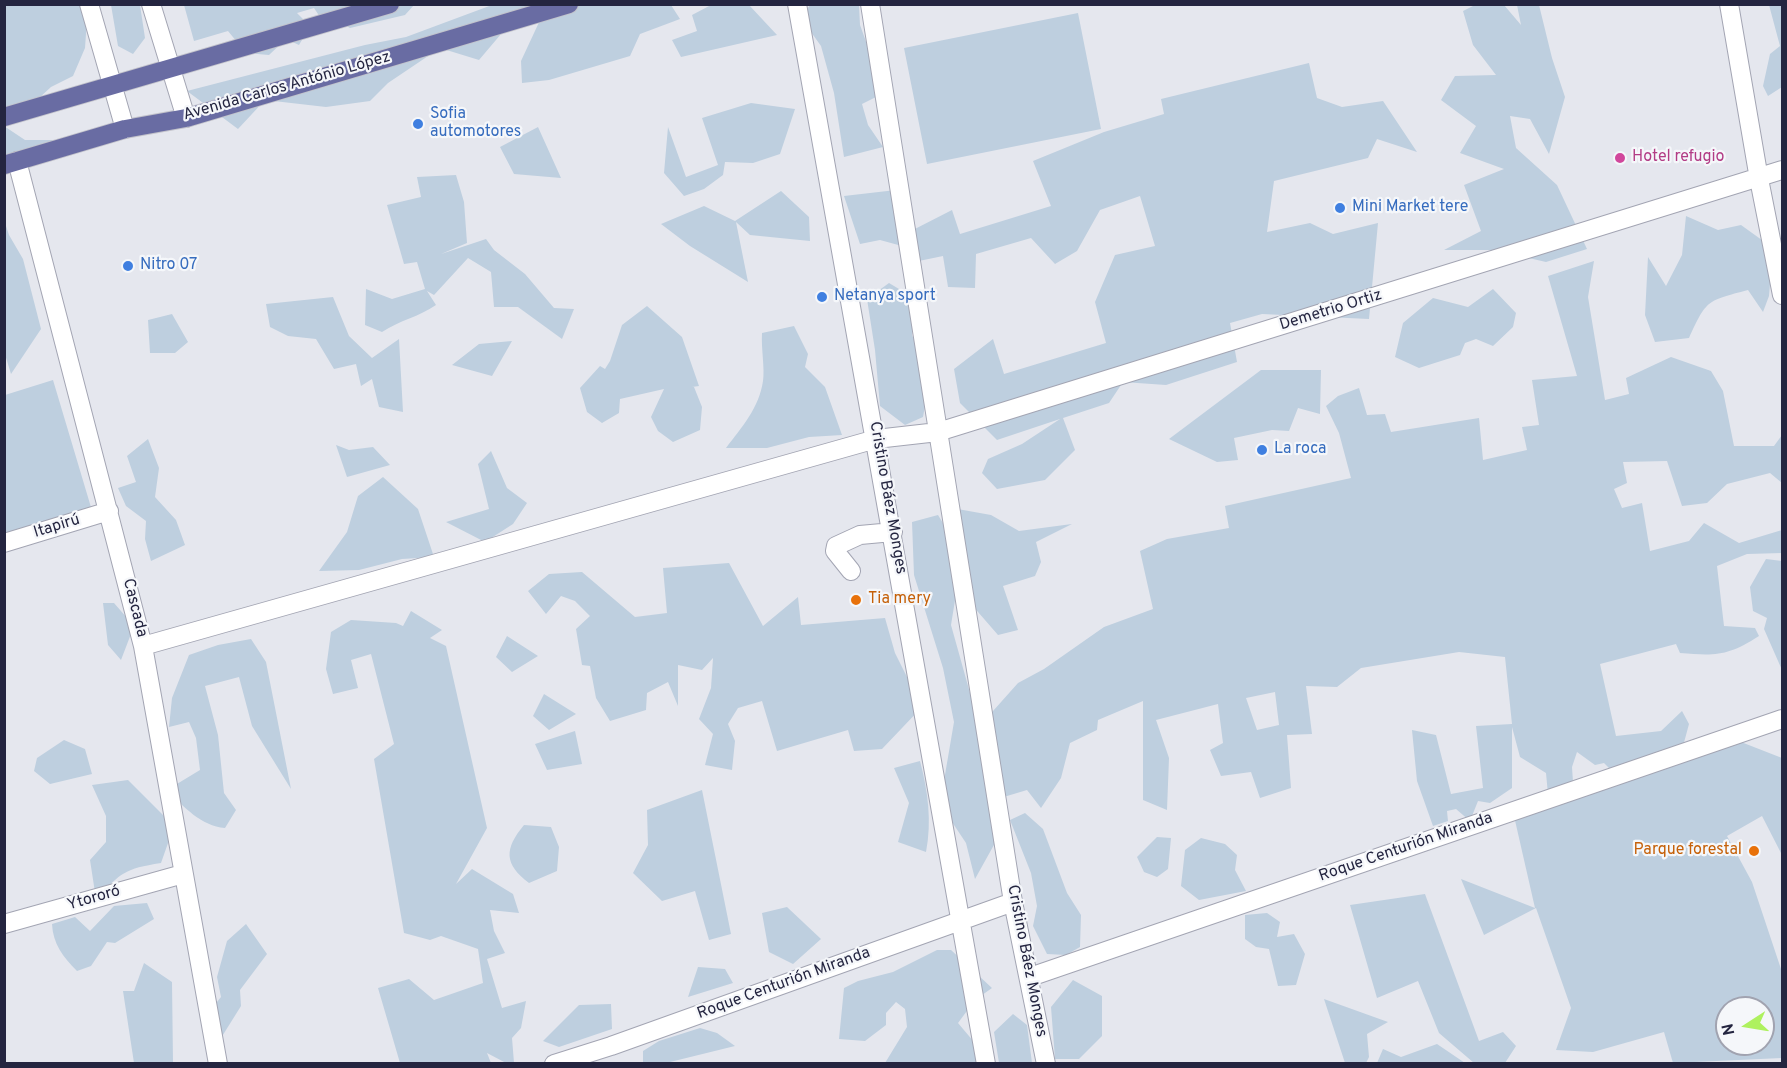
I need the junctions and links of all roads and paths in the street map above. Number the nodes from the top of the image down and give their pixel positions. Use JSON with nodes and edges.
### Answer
{"nodes":[{"id":1,"x":89,"y":4,"type":"edge"},
{"id":2,"x":152,"y":4,"type":"edge"},
{"id":3,"x":390,"y":4,"type":"edge"},
{"id":4,"x":569,"y":4,"type":"edge"},
{"id":5,"x":797,"y":4,"type":"edge"},
{"id":6,"x":870,"y":4,"type":"edge"},
{"id":7,"x":1729,"y":4,"type":"edge"},
{"id":8,"x":170,"y":68,"type":"junction"},
{"id":9,"x":113,"y":84,"type":"junction"},
{"id":10,"x":4,"y":117,"type":"edge"},
{"id":11,"x":186,"y":118,"type":"junction"},
{"id":12,"x":125,"y":129,"type":"junction"},
{"id":13,"x":11,"y":163,"type":"edge"},
{"id":14,"x":1782,"y":170,"type":"edge"},
{"id":15,"x":1759,"y":179,"type":"junction"},
{"id":16,"x":1782,"y":295,"type":"edge"},
{"id":17,"x":938,"y":432,"type":"junction"},
{"id":18,"x":876,"y":439,"type":"junction"},
{"id":19,"x":109,"y":511,"type":"junction"},
{"id":20,"x":893,"y":532,"type":"junction"},
{"id":21,"x":4,"y":543,"type":"edge"},
{"id":22,"x":851,"y":571,"type":"dead end"},
{"id":23,"x":143,"y":645,"type":"junction"},
{"id":24,"x":1782,"y":719,"type":"edge"},
{"id":25,"x":183,"y":874,"type":"junction"},
{"id":26,"x":1013,"y":902,"type":"junction"},
{"id":27,"x":961,"y":920,"type":"junction"},
{"id":28,"x":4,"y":924,"type":"edge"},
{"id":29,"x":1030,"y":977,"type":"junction"},
{"id":30,"x":614,"y":1055,"type":"edge"},
{"id":31,"x":218,"y":1064,"type":"edge"},
{"id":32,"x":554,"y":1064,"type":"edge"},
{"id":33,"x":986,"y":1064,"type":"edge"},
{"id":34,"x":1046,"y":1064,"type":"edge"}],
"edges":[{"from":1,"to":9,"type":"street"},
{"from":2,"to":8,"type":"street"},
{"from":3,"to":8,"type":"main road"},
{"from":4,"to":11,"type":"main road","name":"Avenida Carlos António López"},
{"from":5,"to":18,"type":"street","name":"Cristino Báez Monges"},
{"from":6,"to":17,"type":"street","name":"Cristino Báez Monges"},
{"from":7,"to":15,"type":"street"},
{"from":8,"to":9,"type":"main road"},
{"from":8,"to":11,"type":"street"},
{"from":9,"to":10,"type":"main road"},
{"from":9,"to":12,"type":"street"},
{"from":11,"to":12,"type":"main road","name":"Avenida Carlos António López"},
{"from":12,"to":13,"type":"main road","name":"Avenida Carlos António López"},
{"from":13,"to":19,"type":"street","name":"Cascada"},
{"from":14,"to":15,"type":"street","name":"Demetrio Ortiz"},
{"from":15,"to":16,"type":"street"},
{"from":15,"to":17,"type":"street","name":"Demetrio Ortiz"},
{"from":17,"to":18,"type":"street","name":"Demetrio Ortiz"},
{"from":17,"to":26,"type":"street","name":"Cristino Báez Monges"},
{"from":18,"to":20,"type":"street","name":"Cristino Báez Monges"},
{"from":18,"to":23,"type":"street","name":"Demetrio Ortiz"},
{"from":19,"to":21,"type":"street","name":"Itapirú"},
{"from":19,"to":23,"type":"street","name":"Cascada"},
{"from":20,"to":22,"type":"street"},
{"from":20,"to":27,"type":"street","name":"Cristino Báez Monges"},
{"from":23,"to":25,"type":"street","name":"Cascada"},
{"from":24,"to":29,"type":"street","name":"Roque Centurión Miranda"},
{"from":25,"to":28,"type":"street","name":"Ytororó"},
{"from":25,"to":31,"type":"street","name":"Cascada"},
{"from":26,"to":27,"type":"street","name":"Roque Centurión Miranda"},
{"from":26,"to":29,"type":"street","name":"Cristino Báez Monges"},
{"from":27,"to":30,"type":"street","name":"Roque Centurión Miranda"},
{"from":27,"to":33,"type":"street","name":"Cristino Báez Monges"},
{"from":29,"to":34,"type":"street","name":"Cristino Báez Monges"},
{"from":30,"to":32,"type":"street","name":"Roque Centurión Miranda"}]}
